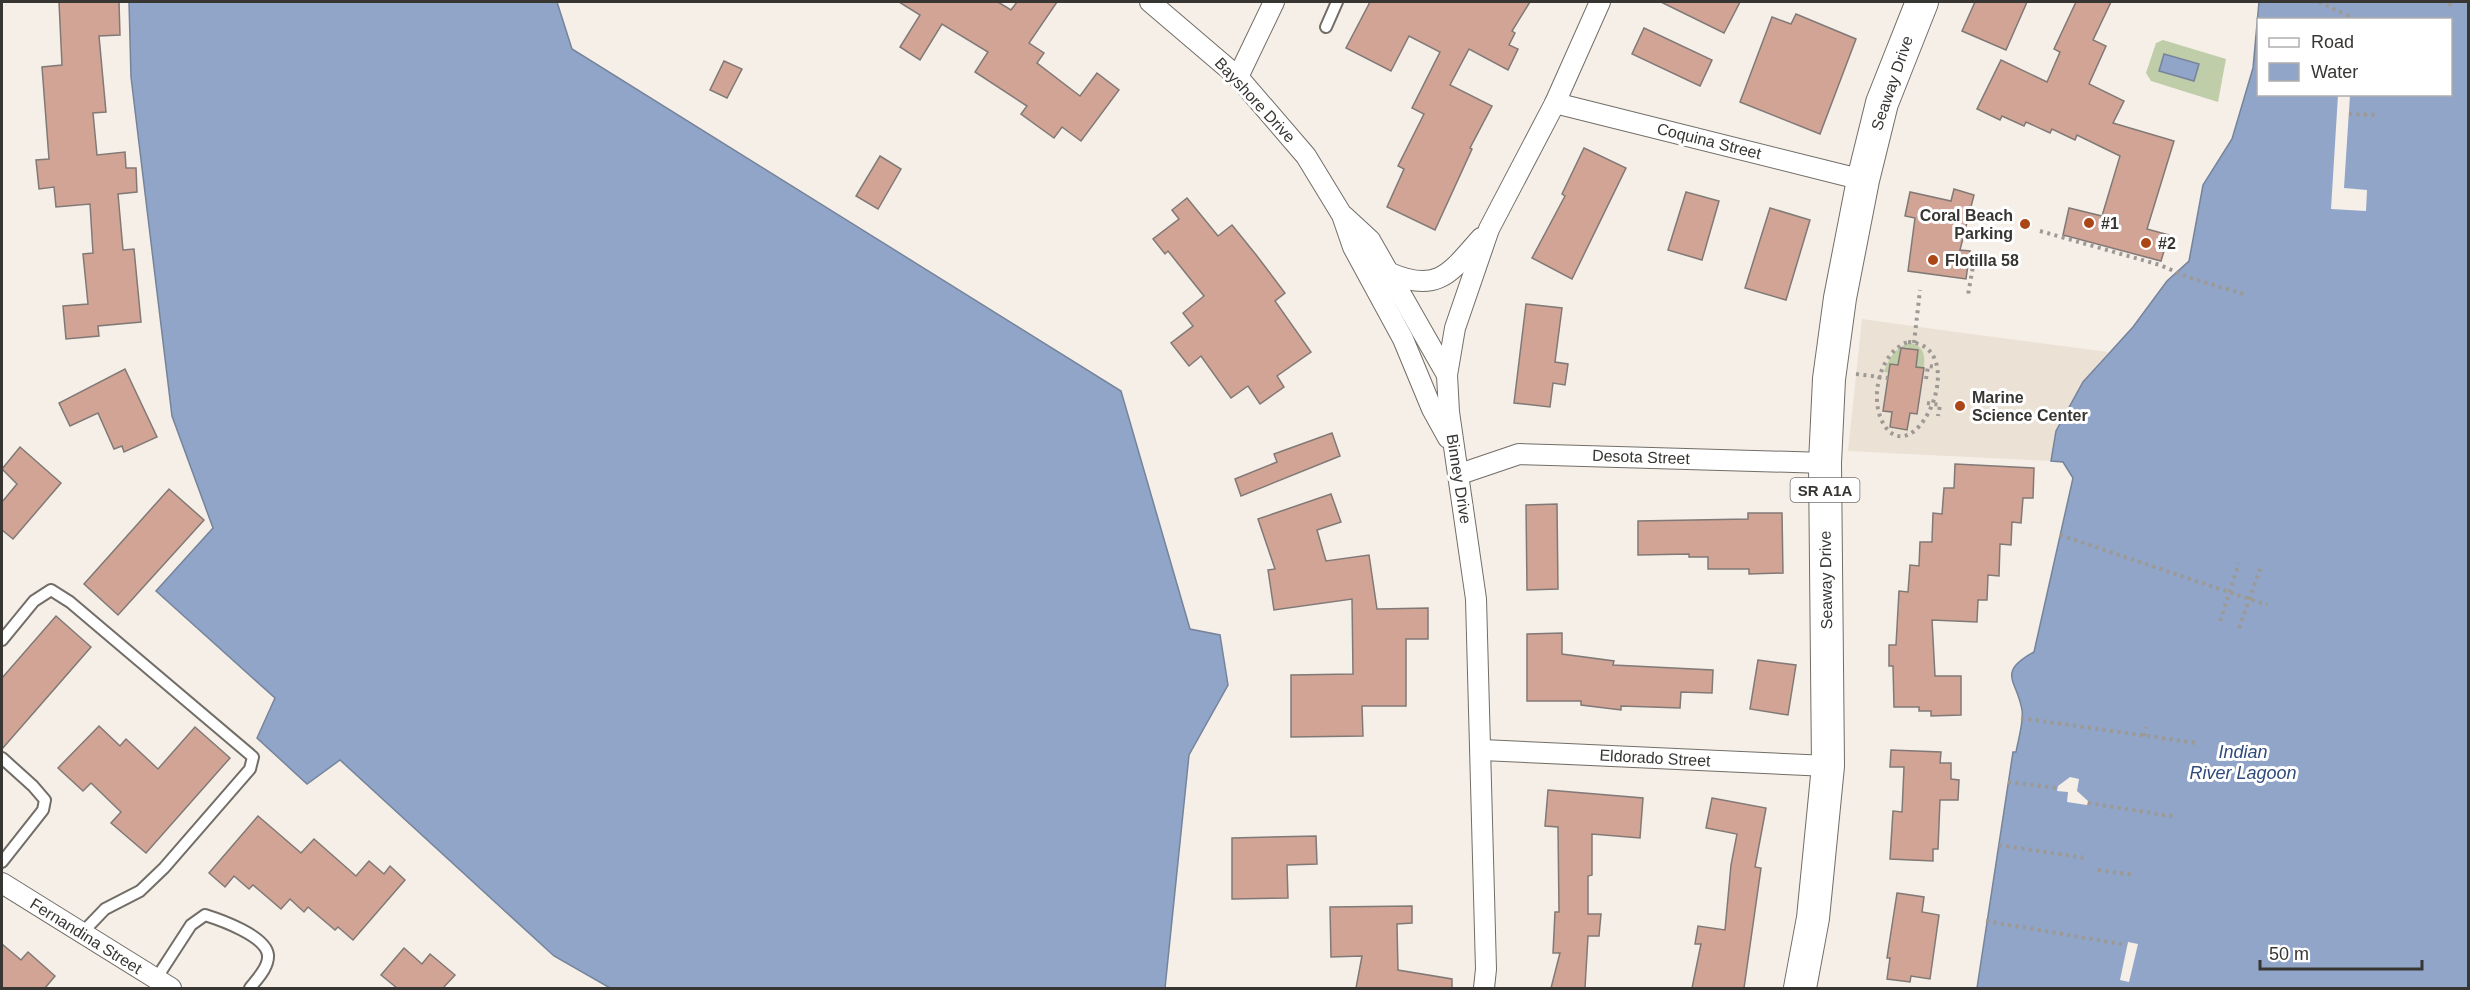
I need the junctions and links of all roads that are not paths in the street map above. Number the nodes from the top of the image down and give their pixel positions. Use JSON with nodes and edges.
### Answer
{"nodes":[{"id":1,"x":1150,"y":2,"type":"edge"},
{"id":2,"x":1274,"y":2,"type":"edge"},
{"id":3,"x":1337,"y":2,"type":"edge"},
{"id":4,"x":1600,"y":2,"type":"edge"},
{"id":5,"x":1922,"y":2,"type":"edge"},
{"id":6,"x":1326,"y":27,"type":"dead end"},
{"id":7,"x":1238,"y":77,"type":"junction"},
{"id":8,"x":1555,"y":103,"type":"junction"},
{"id":9,"x":1863,"y":180,"type":"junction"},
{"id":10,"x":1342,"y":215,"type":"junction"},
{"id":11,"x":1489,"y":229,"type":"junction"},
{"id":12,"x":1390,"y":273,"type":"junction"},
{"id":13,"x":1447,"y":375,"type":"junction"},
{"id":14,"x":1456,"y":453,"type":"junction"},
{"id":15,"x":1825,"y":463,"type":"junction"},
{"id":16,"x":1460,"y":474,"type":"junction"},
{"id":17,"x":2,"y":640,"type":"edge"},
{"id":18,"x":1482,"y":750,"type":"junction"},
{"id":19,"x":2,"y":758,"type":"edge"},
{"id":20,"x":1828,"y":766,"type":"junction"},
{"id":21,"x":2,"y":862,"type":"edge"},
{"id":22,"x":2,"y":883,"type":"edge"},
{"id":23,"x":82,"y":933,"type":"junction"},
{"id":24,"x":163,"y":984,"type":"edge"},
{"id":25,"x":250,"y":988,"type":"edge"},
{"id":26,"x":1484,"y":988,"type":"edge"},
{"id":27,"x":1800,"y":988,"type":"edge"}],
"edges":[{"from":1,"to":7,"type":"street","name":"Bayshore Drive"},
{"from":2,"to":7,"type":"street"},
{"from":3,"to":6,"type":"lane"},
{"from":4,"to":8,"type":"street","name":"Binney Drive"},
{"from":5,"to":9,"type":"main road","name":"Seaway Drive","number":"SR A1A"},
{"from":7,"to":10,"type":"street","name":"Bayshore Drive"},
{"from":8,"to":9,"type":"street","name":"Coquina Street"},
{"from":8,"to":11,"type":"street","name":"Binney Drive"},
{"from":9,"to":15,"type":"main road","name":"Seaway Drive","number":"SR A1A"},
{"from":10,"to":12,"type":"street","name":"Bayshore Drive"},
{"from":10,"to":14,"type":"street","name":"Bayshore Drive"},
{"from":11,"to":12,"type":"street"},
{"from":11,"to":13,"type":"street","name":"Binney Drive"},
{"from":12,"to":13,"type":"street","name":"Bayshore Drive"},
{"from":13,"to":14,"type":"street","name":"Binney Drive"},
{"from":14,"to":16,"type":"street","name":"Binney Drive"},
{"from":15,"to":16,"type":"street","name":"Desota Street"},
{"from":15,"to":20,"type":"main road","name":"Seaway Drive","number":"SR A1A"},
{"from":16,"to":18,"type":"street","name":"Binney Drive"},
{"from":17,"to":23,"type":"lane"},
{"from":18,"to":20,"type":"street","name":"Eldorado Street"},
{"from":18,"to":26,"type":"street","name":"Binney Drive"},
{"from":19,"to":21,"type":"lane"},
{"from":20,"to":27,"type":"main road","name":"Seaway Drive","number":"SR A1A"},
{"from":22,"to":23,"type":"street","name":"Fernandina Street"},
{"from":23,"to":24,"type":"street","name":"Fernandina Street"},
{"from":24,"to":25,"type":"lane"}]}
